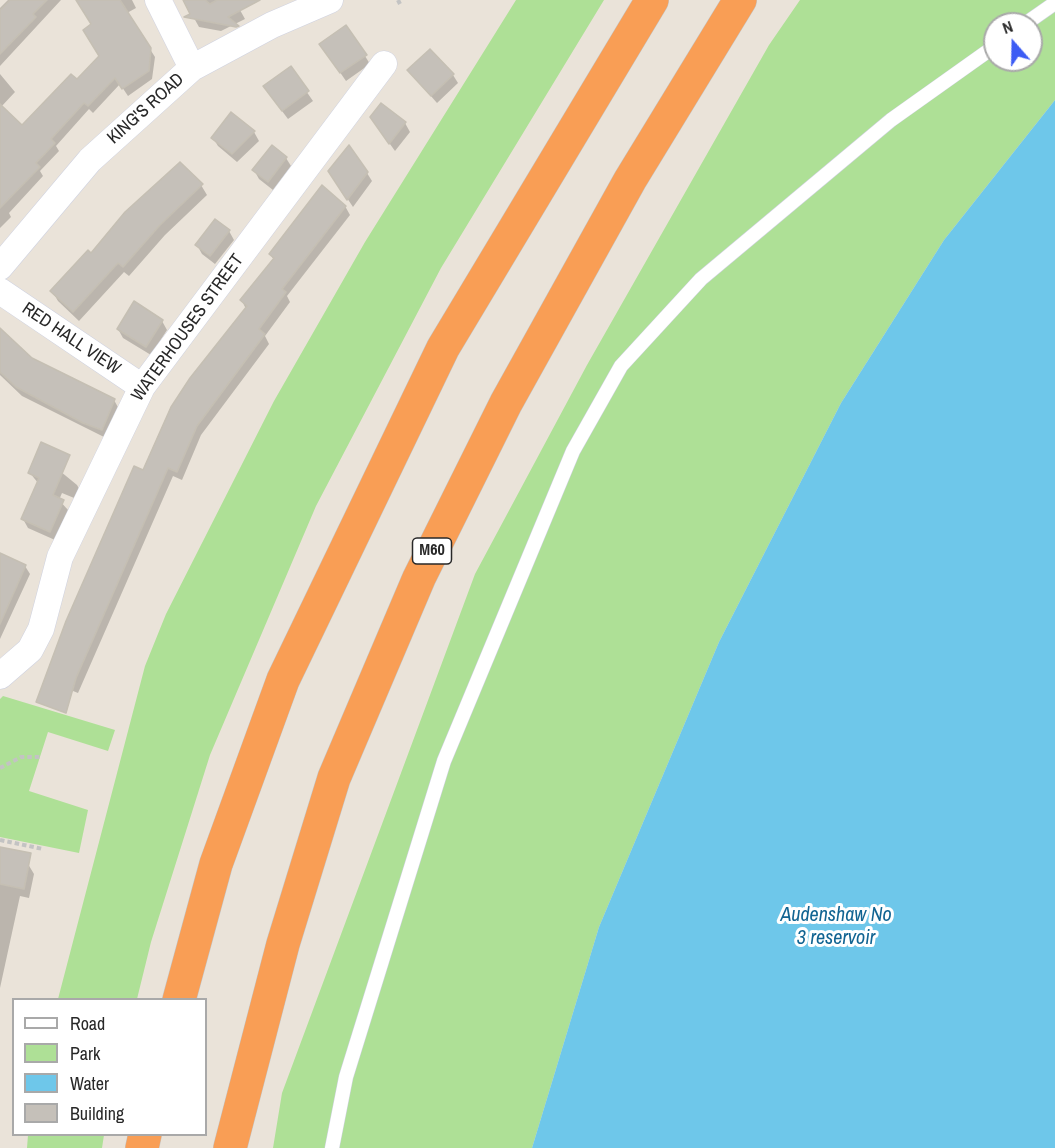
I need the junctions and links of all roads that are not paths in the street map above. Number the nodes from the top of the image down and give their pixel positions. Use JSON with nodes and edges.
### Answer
{"nodes":[{"id":1,"x":158,"y":0,"type":"edge"},
{"id":2,"x":330,"y":0,"type":"edge"},
{"id":3,"x":652,"y":0,"type":"edge"},
{"id":4,"x":740,"y":0,"type":"edge"},
{"id":5,"x":1055,"y":3,"type":"edge"},
{"id":6,"x":1042,"y":12,"type":"edge"},
{"id":7,"x":983,"y":55,"type":"edge"},
{"id":8,"x":384,"y":64,"type":"dead end"},
{"id":9,"x":192,"y":68,"type":"junction"},
{"id":10,"x":0,"y":267,"type":"edge"},
{"id":11,"x":0,"y":291,"type":"edge"},
{"id":12,"x":142,"y":387,"type":"junction"},
{"id":13,"x":0,"y":676,"type":"edge"},
{"id":14,"x":178,"y":998,"type":"edge"},
{"id":15,"x":230,"y":1148,"type":"edge"},
{"id":16,"x":332,"y":1148,"type":"edge"}],
"edges":[{"from":1,"to":9,"type":"street"},
{"from":2,"to":9,"type":"street","name":"KING'S ROAD"},
{"from":3,"to":14,"type":"highway"},
{"from":4,"to":15,"type":"highway","number":"M60"},
{"from":5,"to":6,"type":"lane"},
{"from":7,"to":16,"type":"lane"},
{"from":8,"to":12,"type":"street","name":"WATERHOUSES STREET"},
{"from":9,"to":10,"type":"street","name":"KING'S ROAD"},
{"from":11,"to":12,"type":"street","name":"RED HALL VIEW"},
{"from":12,"to":13,"type":"street","name":"WATERHOUSES STREET"}]}
